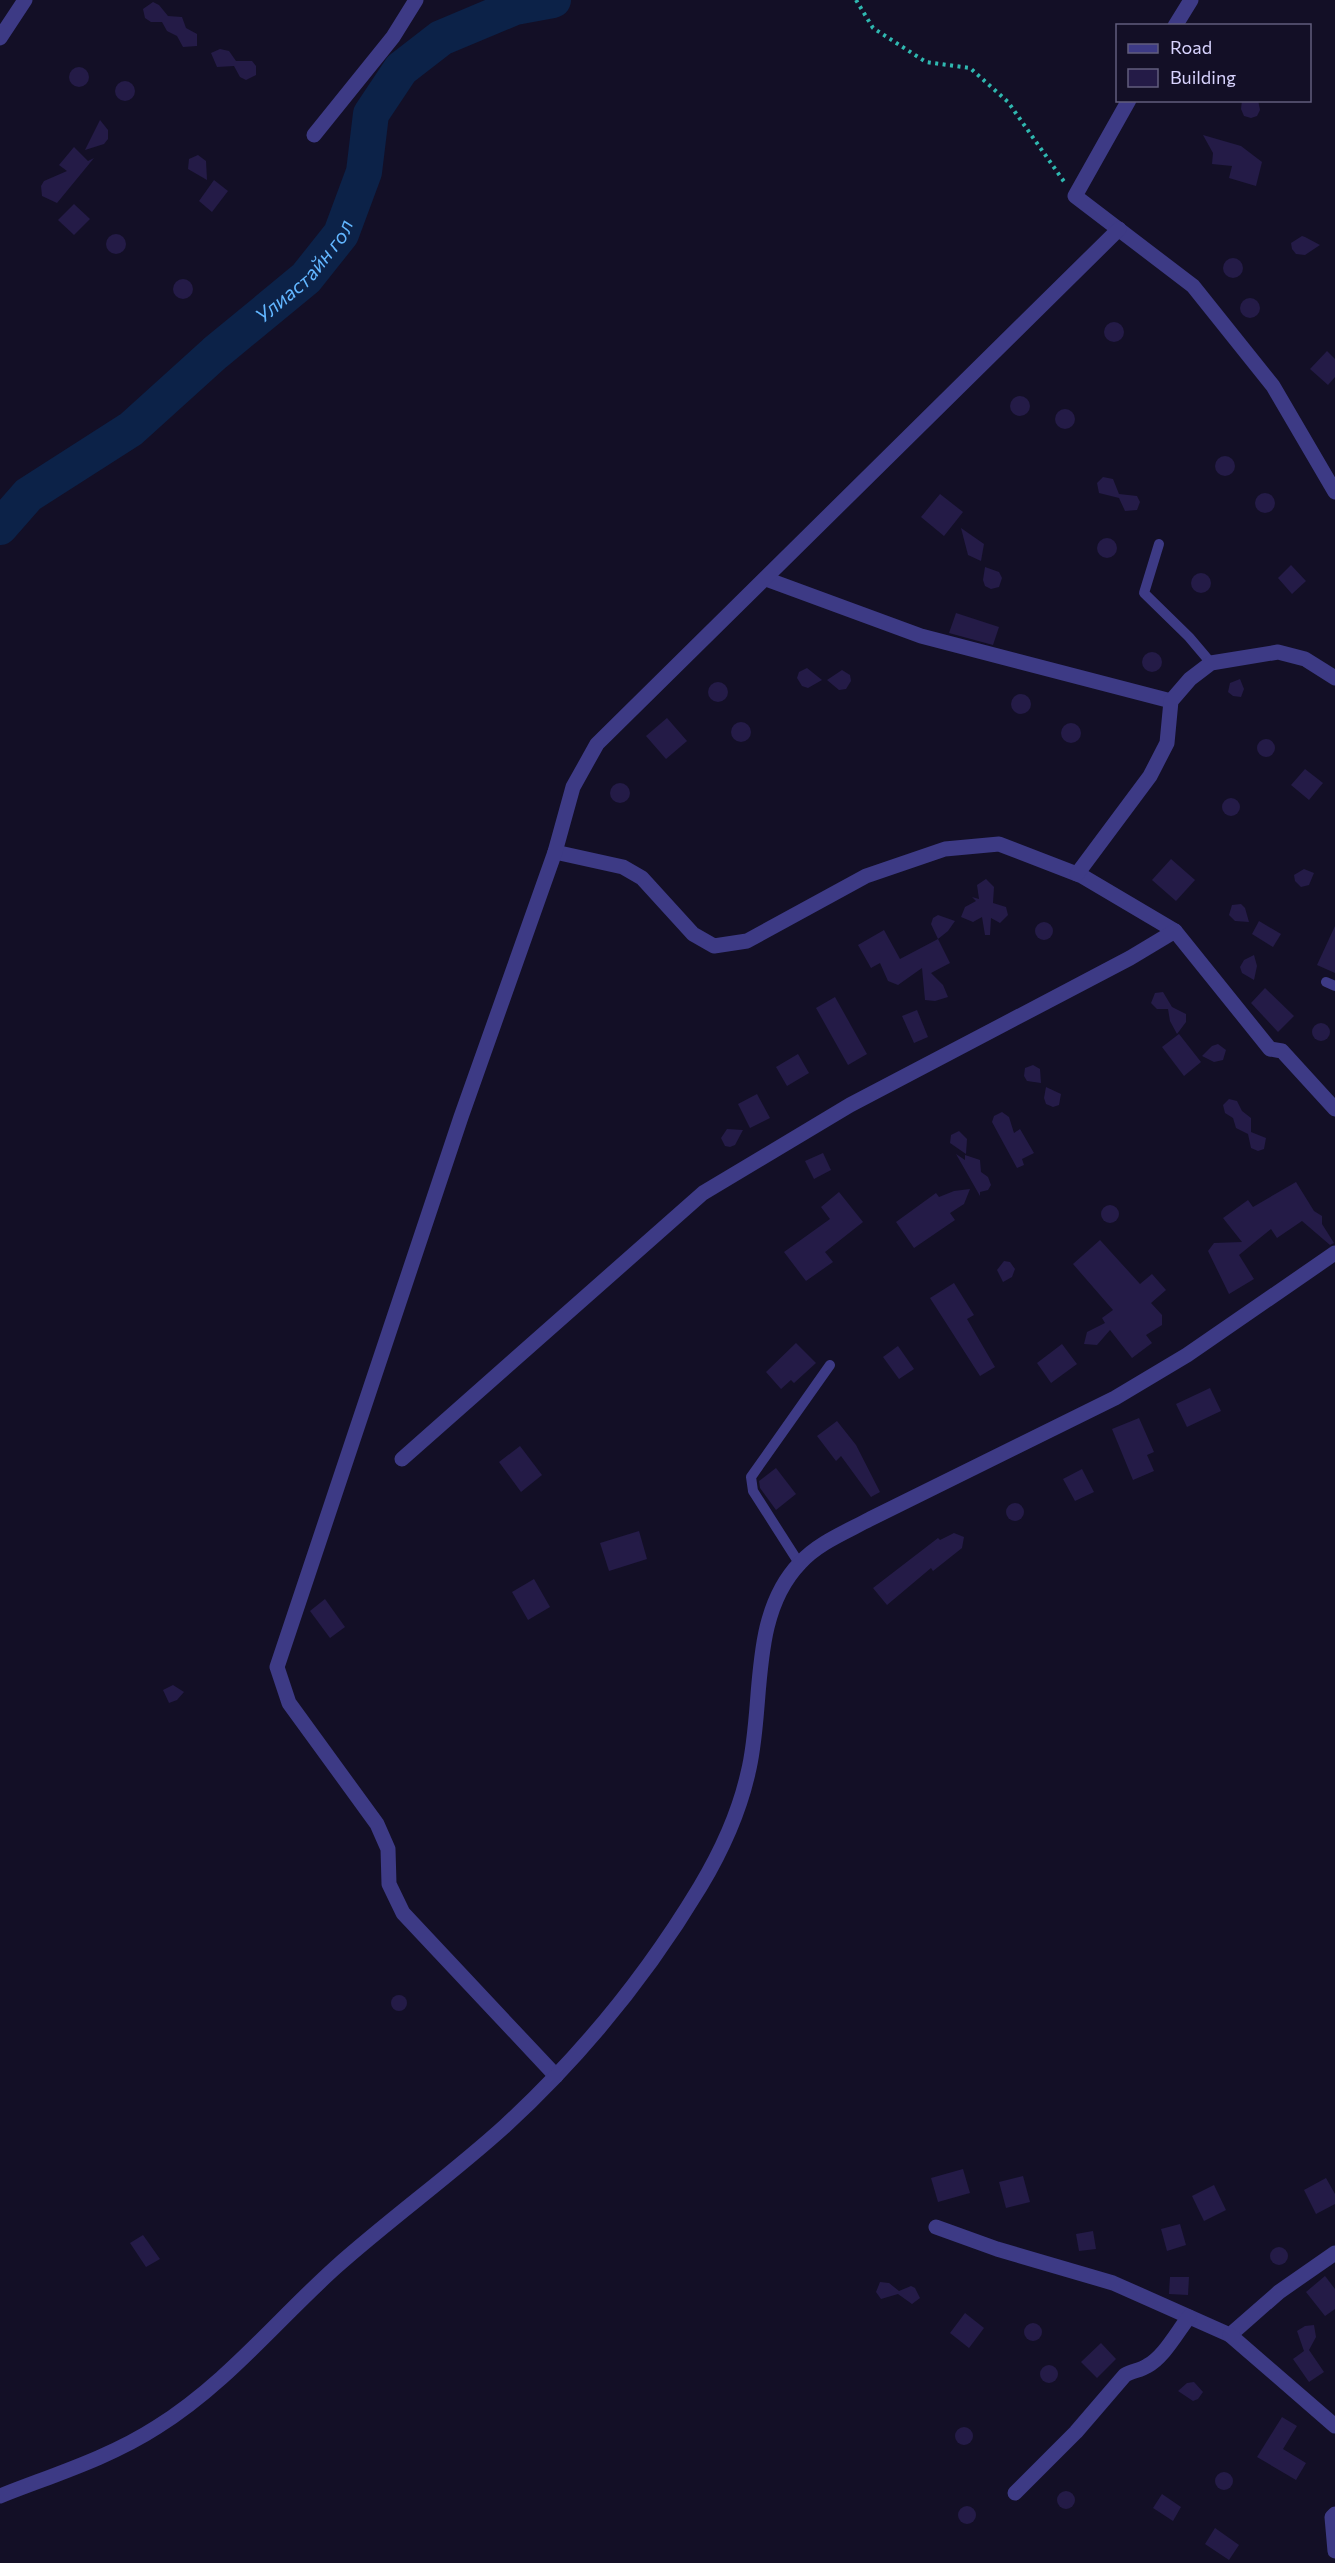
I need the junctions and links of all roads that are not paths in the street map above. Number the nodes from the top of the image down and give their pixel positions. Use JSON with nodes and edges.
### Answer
{"nodes":[{"id":1,"x":25,"y":0,"type":"edge"},
{"id":2,"x":416,"y":0,"type":"edge"},
{"id":3,"x":1191,"y":0,"type":"edge"},
{"id":4,"x":1176,"y":24,"type":"edge"},
{"id":5,"x":0,"y":38,"type":"edge"},
{"id":6,"x":1128,"y":102,"type":"edge"},
{"id":7,"x":314,"y":135,"type":"dead end"},
{"id":8,"x":1119,"y":229,"type":"junction"},
{"id":9,"x":1335,"y":492,"type":"edge"},
{"id":10,"x":1159,"y":544,"type":"dead end"},
{"id":11,"x":765,"y":579,"type":"junction"},
{"id":12,"x":1211,"y":663,"type":"junction"},
{"id":13,"x":1335,"y":678,"type":"edge"},
{"id":14,"x":1171,"y":701,"type":"junction"},
{"id":15,"x":555,"y":852,"type":"junction"},
{"id":16,"x":1077,"y":874,"type":"junction"},
{"id":17,"x":1175,"y":931,"type":"junction"},
{"id":18,"x":1335,"y":1109,"type":"edge"},
{"id":19,"x":1335,"y":1253,"type":"edge"},
{"id":20,"x":830,"y":1365,"type":"dead end"},
{"id":21,"x":402,"y":1459,"type":"dead end"},
{"id":22,"x":799,"y":1563,"type":"junction"},
{"id":23,"x":556,"y":2076,"type":"junction"},
{"id":24,"x":936,"y":2227,"type":"dead end"},
{"id":25,"x":1335,"y":2253,"type":"edge"},
{"id":26,"x":1189,"y":2317,"type":"junction"},
{"id":27,"x":1230,"y":2335,"type":"junction"},
{"id":28,"x":1335,"y":2426,"type":"edge"},
{"id":29,"x":1016,"y":2493,"type":"dead end"},
{"id":30,"x":0,"y":2496,"type":"edge"},
{"id":31,"x":1335,"y":2514,"type":"edge"},
{"id":32,"x":1335,"y":2552,"type":"edge"}],
"edges":[{"from":1,"to":5,"type":"street"},
{"from":2,"to":7,"type":"street"},
{"from":3,"to":4,"type":"street"},
{"from":6,"to":8,"type":"street"},
{"from":8,"to":9,"type":"street"},
{"from":8,"to":11,"type":"street"},
{"from":10,"to":12,"type":"lane"},
{"from":11,"to":14,"type":"street"},
{"from":11,"to":15,"type":"street"},
{"from":12,"to":13,"type":"street"},
{"from":12,"to":14,"type":"street"},
{"from":14,"to":16,"type":"street"},
{"from":15,"to":16,"type":"street"},
{"from":15,"to":23,"type":"street"},
{"from":16,"to":17,"type":"street"},
{"from":17,"to":18,"type":"street"},
{"from":17,"to":21,"type":"street"},
{"from":19,"to":22,"type":"street"},
{"from":20,"to":22,"type":"lane"},
{"from":22,"to":23,"type":"street"},
{"from":23,"to":30,"type":"street"},
{"from":24,"to":26,"type":"street"},
{"from":25,"to":27,"type":"street"},
{"from":26,"to":27,"type":"street"},
{"from":26,"to":29,"type":"street"},
{"from":27,"to":28,"type":"street"},
{"from":31,"to":32,"type":"street"}]}
